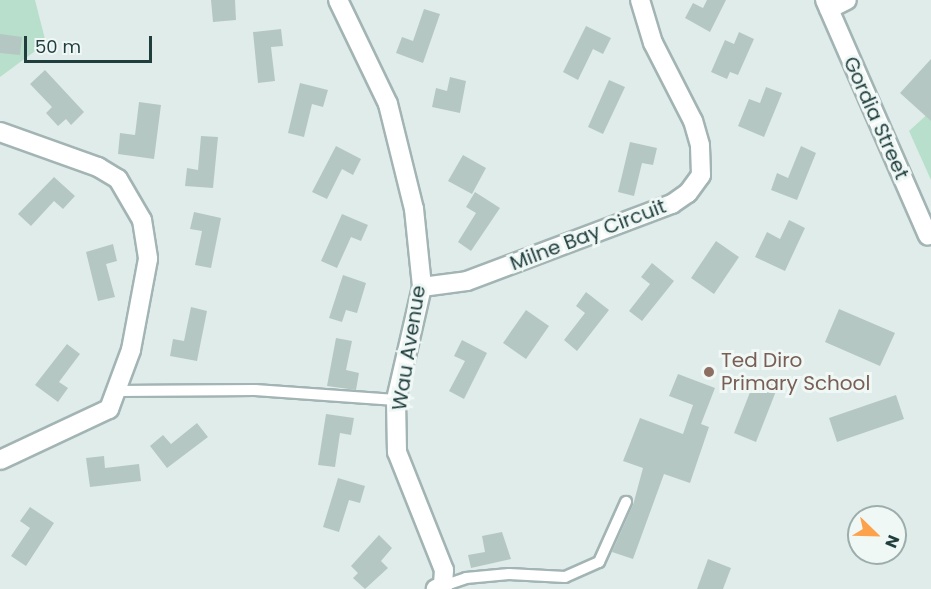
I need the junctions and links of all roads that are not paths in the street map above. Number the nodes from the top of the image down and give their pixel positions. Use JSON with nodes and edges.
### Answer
{"nodes":[{"id":1,"x":639,"y":0,"type":"edge"},
{"id":2,"x":847,"y":0,"type":"edge"},
{"id":3,"x":340,"y":1,"type":"edge"},
{"id":4,"x":827,"y":4,"type":"edge"},
{"id":5,"x":0,"y":132,"type":"edge"},
{"id":6,"x":928,"y":236,"type":"dead end"},
{"id":7,"x":422,"y":286,"type":"junction"},
{"id":8,"x":118,"y":391,"type":"junction"},
{"id":9,"x":396,"y":400,"type":"junction"},
{"id":10,"x":0,"y":460,"type":"edge"},
{"id":11,"x":626,"y":502,"type":"dead end"},
{"id":12,"x":439,"y":587,"type":"edge"}],
"edges":[{"from":1,"to":7,"type":"street","name":"Milne Bay Circuit"},
{"from":2,"to":4,"type":"street"},
{"from":3,"to":7,"type":"street","name":"Wau Avenue"},
{"from":4,"to":6,"type":"street","name":"Gordia Street"},
{"from":5,"to":8,"type":"street"},
{"from":7,"to":9,"type":"street","name":"Wau Avenue"},
{"from":8,"to":9,"type":"lane"},
{"from":8,"to":10,"type":"street"},
{"from":9,"to":12,"type":"street","name":"Wau Avenue"},
{"from":11,"to":12,"type":"lane"}]}
